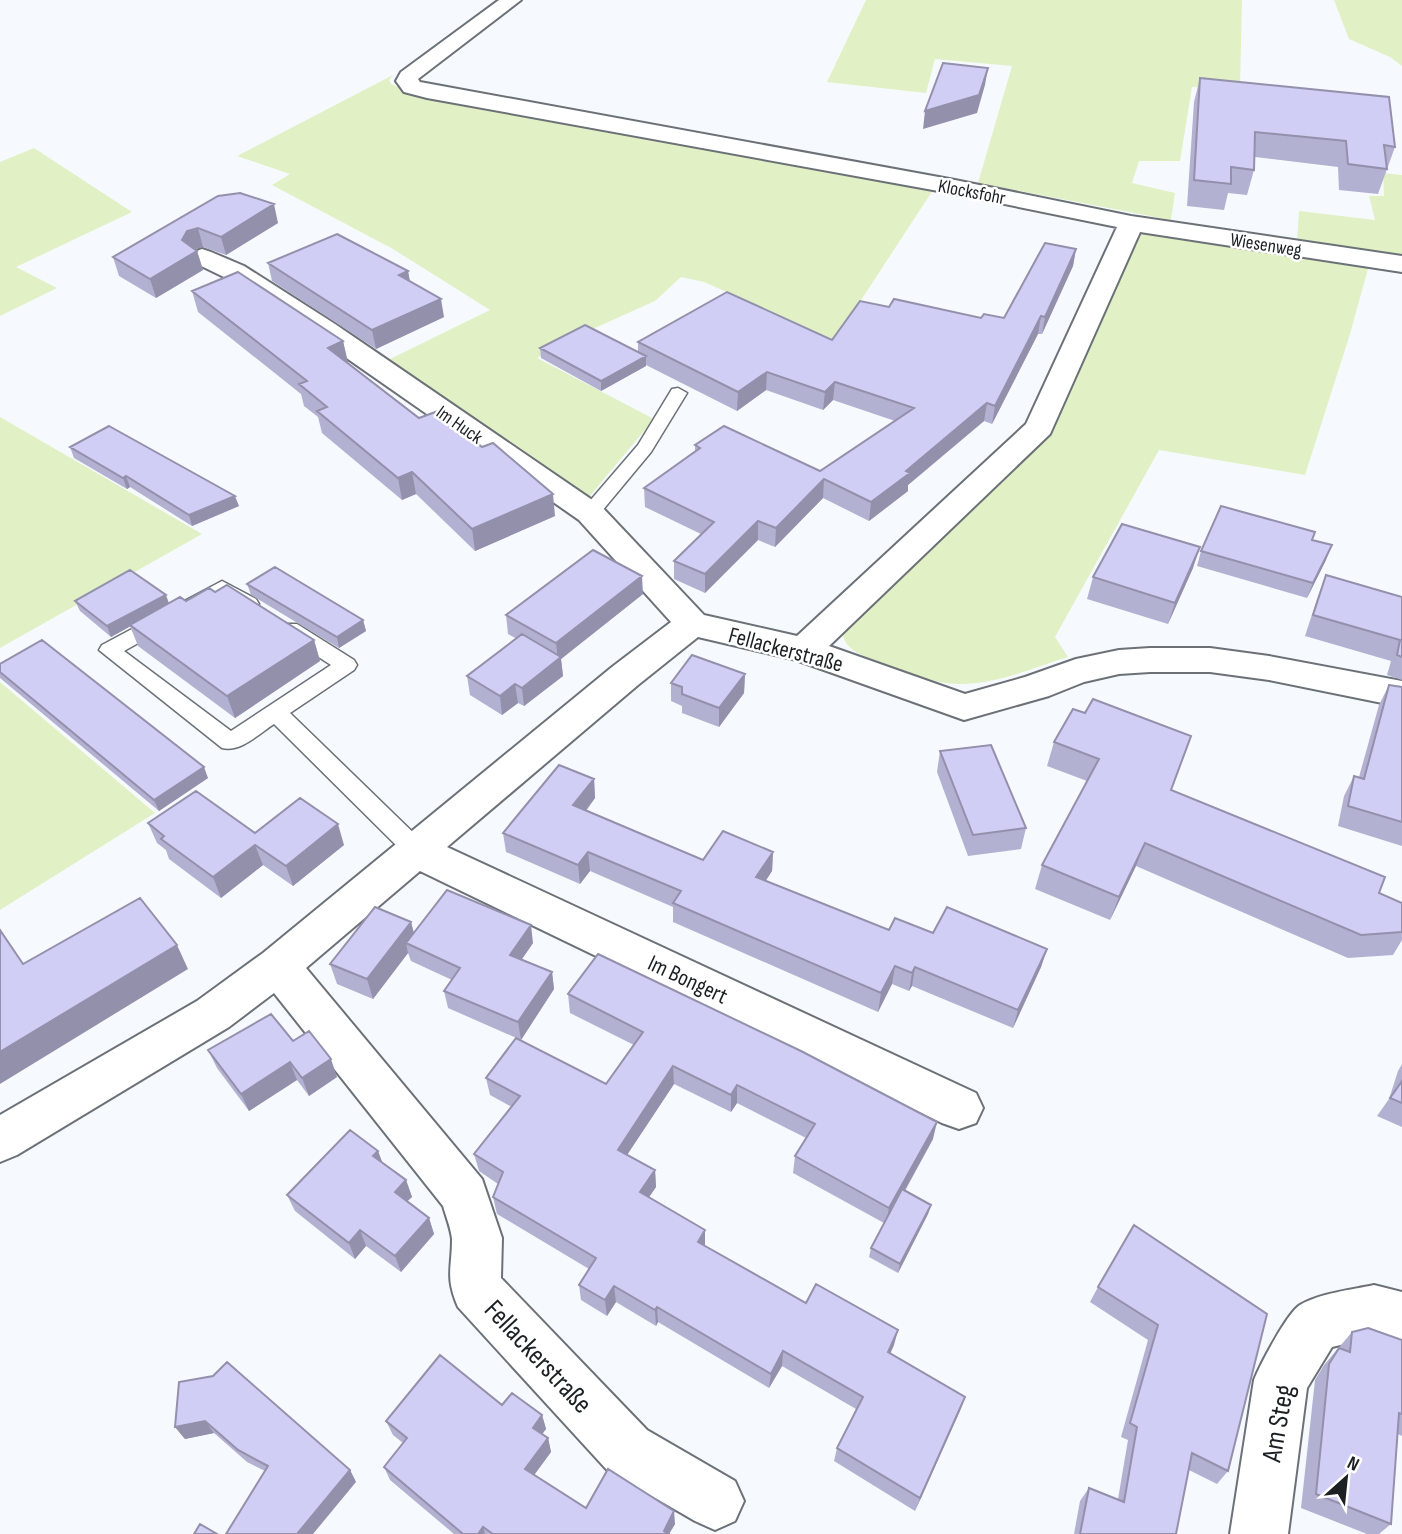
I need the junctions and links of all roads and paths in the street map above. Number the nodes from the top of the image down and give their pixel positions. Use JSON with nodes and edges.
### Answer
{"nodes":[{"id":1,"x":511,"y":0,"type":"edge"},
{"id":2,"x":1131,"y":223,"type":"junction"},
{"id":3,"x":202,"y":257,"type":"dead end"},
{"id":4,"x":1402,"y":264,"type":"edge"},
{"id":5,"x":678,"y":393,"type":"dead end"},
{"id":6,"x":590,"y":513,"type":"junction"},
{"id":7,"x":692,"y":624,"type":"junction"},
{"id":8,"x":804,"y":650,"type":"junction"},
{"id":9,"x":1402,"y":694,"type":"edge"},
{"id":10,"x":276,"y":712,"type":"junction"},
{"id":11,"x":417,"y":851,"type":"junction"},
{"id":12,"x":278,"y":967,"type":"junction"},
{"id":13,"x":959,"y":1108,"type":"dead end"},
{"id":14,"x":0,"y":1140,"type":"edge"},
{"id":15,"x":1402,"y":1318,"type":"edge"},
{"id":16,"x":715,"y":1502,"type":"dead end"},
{"id":17,"x":1259,"y":1534,"type":"edge"}],
"edges":[{"from":1,"to":2,"type":"street","name":"Klocksfohr"},
{"from":2,"to":4,"type":"street","name":"Wiesenweg"},
{"from":2,"to":8,"type":"street"},
{"from":3,"to":6,"type":"street","name":"Im Huck"},
{"from":5,"to":6,"type":"lane"},
{"from":6,"to":7,"type":"street","name":"Im Huck"},
{"from":7,"to":8,"type":"street","name":"Fellackerstraße"},
{"from":7,"to":11,"type":"street"},
{"from":8,"to":9,"type":"street","name":"Fellackerstraße"},
{"from":10,"to":10,"type":"lane"},
{"from":10,"to":11,"type":"lane"},
{"from":11,"to":12,"type":"street"},
{"from":11,"to":13,"type":"street","name":"Im Bongert"},
{"from":12,"to":14,"type":"street"},
{"from":12,"to":16,"type":"street","name":"Fellackerstraße"},
{"from":15,"to":17,"type":"street","name":"Am Steg"}]}
